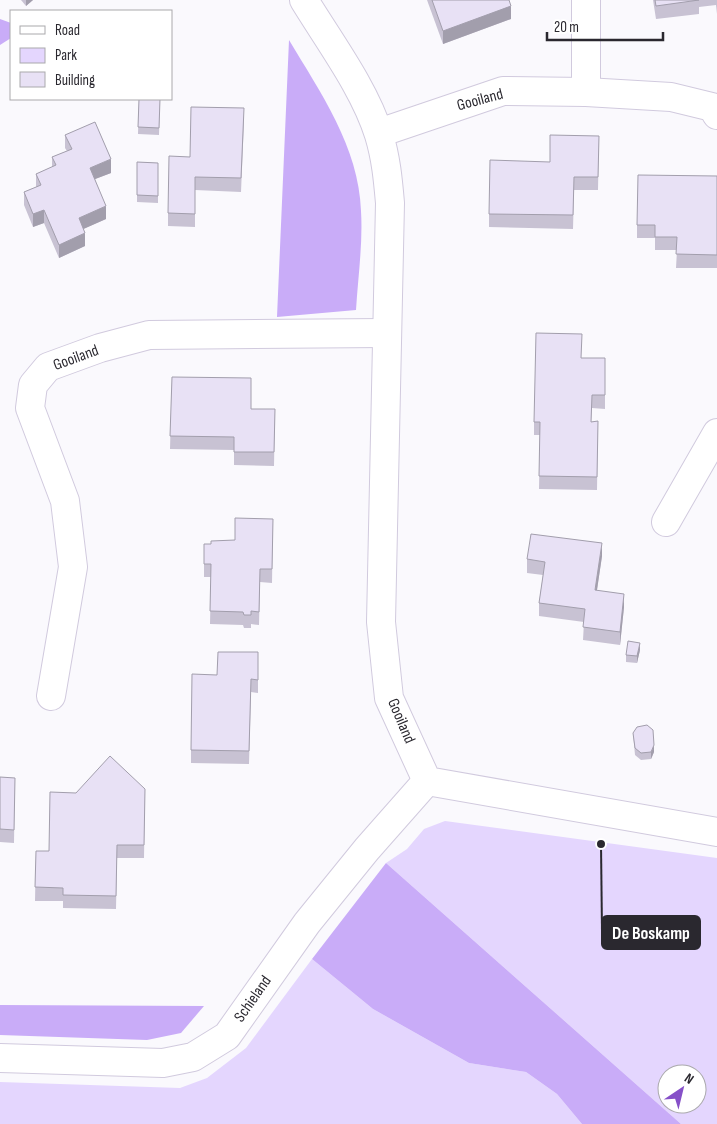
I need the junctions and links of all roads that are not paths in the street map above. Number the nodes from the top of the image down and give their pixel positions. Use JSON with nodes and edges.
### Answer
{"nodes":[{"id":1,"x":304,"y":0,"type":"edge"},
{"id":2,"x":586,"y":0,"type":"edge"},
{"id":3,"x":586,"y":92,"type":"junction"},
{"id":4,"x":717,"y":115,"type":"edge"},
{"id":5,"x":378,"y":133,"type":"junction"},
{"id":6,"x":385,"y":334,"type":"junction"},
{"id":7,"x":717,"y":433,"type":"edge"},
{"id":8,"x":666,"y":522,"type":"dead end"},
{"id":9,"x":51,"y":696,"type":"dead end"},
{"id":10,"x":427,"y":781,"type":"junction"},
{"id":11,"x":717,"y":832,"type":"edge"},
{"id":12,"x":0,"y":1058,"type":"edge"}],
"edges":[{"from":1,"to":5,"type":"street","name":"Gooiland"},
{"from":2,"to":3,"type":"street"},
{"from":3,"to":4,"type":"street","name":"Gooiland"},
{"from":3,"to":5,"type":"street","name":"Gooiland"},
{"from":5,"to":6,"type":"street","name":"Gooiland"},
{"from":6,"to":9,"type":"street","name":"Gooiland"},
{"from":6,"to":10,"type":"street","name":"Gooiland"},
{"from":7,"to":8,"type":"street"},
{"from":10,"to":11,"type":"street"},
{"from":10,"to":12,"type":"street","name":"Schieland"}]}
